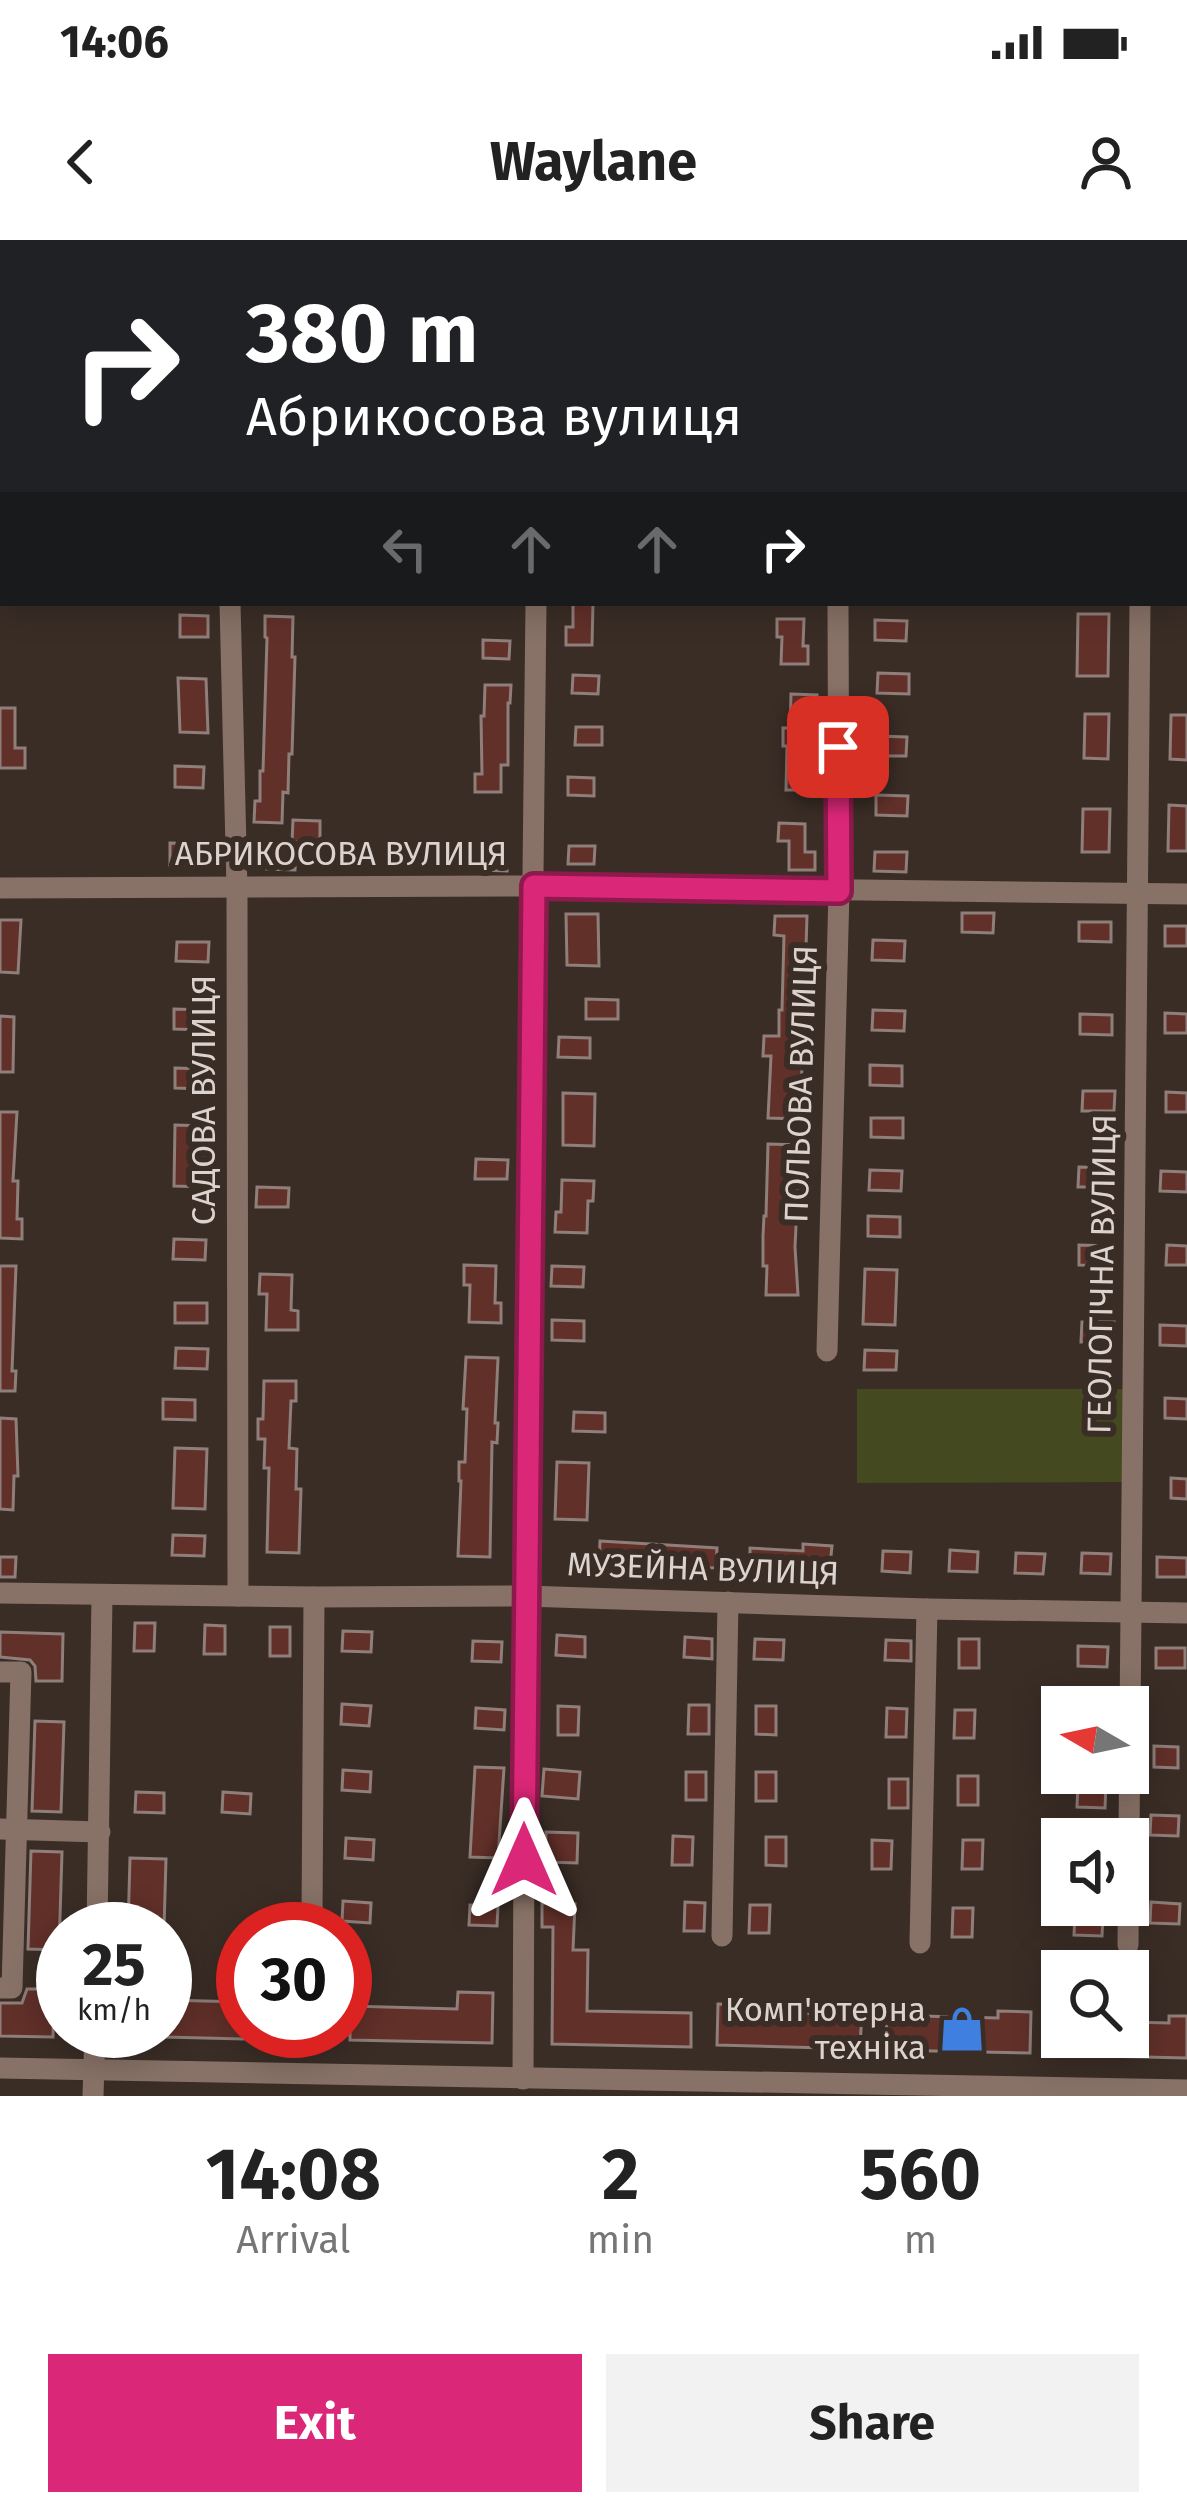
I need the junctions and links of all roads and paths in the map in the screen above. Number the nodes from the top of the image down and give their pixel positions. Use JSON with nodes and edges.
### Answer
{"nodes":[{"id":1,"x":230,"y":606,"type":"edge"},
{"id":2,"x":536,"y":606,"type":"edge"},
{"id":3,"x":838,"y":606,"type":"edge"},
{"id":4,"x":1140,"y":606,"type":"edge"},
{"id":5,"x":534,"y":886,"type":"junction"},
{"id":6,"x":0,"y":889,"type":"edge"},
{"id":7,"x":237,"y":889,"type":"junction"},
{"id":8,"x":839,"y":891,"type":"junction"},
{"id":9,"x":1138,"y":893,"type":"junction"},
{"id":10,"x":1187,"y":894,"type":"edge"},
{"id":11,"x":827,"y":1351,"type":"dead end"},
{"id":12,"x":0,"y":1593,"type":"edge"},
{"id":13,"x":102,"y":1596,"type":"junction"},
{"id":14,"x":238,"y":1596,"type":"junction"},
{"id":15,"x":525,"y":1597,"type":"junction"},
{"id":16,"x":314,"y":1598,"type":"junction"},
{"id":17,"x":728,"y":1602,"type":"junction"},
{"id":18,"x":927,"y":1609,"type":"junction"},
{"id":19,"x":1132,"y":1611,"type":"junction"},
{"id":20,"x":1187,"y":1612,"type":"edge"},
{"id":21,"x":0,"y":1672,"type":"edge"},
{"id":22,"x":8,"y":1829,"type":"edge"},
{"id":23,"x":100,"y":1832,"type":"junction"},
{"id":24,"x":98,"y":1902,"type":"edge"},
{"id":25,"x":312,"y":1902,"type":"edge"},
{"id":26,"x":722,"y":1936,"type":"dead end"},
{"id":27,"x":920,"y":1943,"type":"dead end"},
{"id":28,"x":1128,"y":1945,"type":"dead end"},
{"id":29,"x":0,"y":1988,"type":"edge"},
{"id":30,"x":94,"y":2058,"type":"edge"},
{"id":31,"x":0,"y":2068,"type":"edge"},
{"id":32,"x":94,"y":2071,"type":"junction"},
{"id":33,"x":523,"y":2079,"type":"junction"},
{"id":34,"x":781,"y":2090,"type":"edge"},
{"id":35,"x":1187,"y":2090,"type":"edge"},
{"id":36,"x":93,"y":2096,"type":"edge"}],
"edges":[{"from":1,"to":7,"type":"street","name":"САДОВА ВУЛИЦЯ"},
{"from":2,"to":5,"type":"street"},
{"from":3,"to":8,"type":"street","name":"ПОЛЬОВА ВУЛИЦЯ"},
{"from":4,"to":9,"type":"street","name":"ГЕОЛОГІЧНА ВУЛИЦЯ"},
{"from":5,"to":7,"type":"street","name":"АБРИКОСОВА ВУЛИЦЯ"},
{"from":5,"to":8,"type":"street","name":"АБРИКОСОВА ВУЛИЦЯ"},
{"from":5,"to":15,"type":"street"},
{"from":6,"to":7,"type":"street","name":"АБРИКОСОВА ВУЛИЦЯ"},
{"from":7,"to":14,"type":"street","name":"САДОВА ВУЛИЦЯ"},
{"from":8,"to":9,"type":"street","name":"АБРИКОСОВА ВУЛИЦЯ"},
{"from":8,"to":11,"type":"street","name":"ПОЛЬОВА ВУЛИЦЯ"},
{"from":9,"to":10,"type":"street","name":"АБРИКОСОВА ВУЛИЦЯ"},
{"from":9,"to":19,"type":"street","name":"ГЕОЛОГІЧНА ВУЛИЦЯ"},
{"from":12,"to":13,"type":"street","name":"МУЗЕЙНА ВУЛИЦЯ"},
{"from":13,"to":14,"type":"street","name":"МУЗЕЙНА ВУЛИЦЯ"},
{"from":13,"to":23,"type":"street"},
{"from":14,"to":16,"type":"street","name":"МУЗЕЙНА ВУЛИЦЯ"},
{"from":15,"to":16,"type":"street","name":"МУЗЕЙНА ВУЛИЦЯ"},
{"from":15,"to":17,"type":"street","name":"МУЗЕЙНА ВУЛИЦЯ"},
{"from":15,"to":33,"type":"street"},
{"from":16,"to":25,"type":"street"},
{"from":17,"to":18,"type":"street","name":"МУЗЕЙНА ВУЛИЦЯ"},
{"from":17,"to":26,"type":"street"},
{"from":18,"to":19,"type":"street","name":"МУЗЕЙНА ВУЛИЦЯ"},
{"from":18,"to":27,"type":"street"},
{"from":19,"to":20,"type":"street","name":"МУЗЕЙНА ВУЛИЦЯ"},
{"from":19,"to":28,"type":"street","name":"ГЕОЛОГІЧНА ВУЛИЦЯ"},
{"from":21,"to":22,"type":"street"},
{"from":22,"to":23,"type":"street"},
{"from":22,"to":29,"type":"street"},
{"from":23,"to":24,"type":"street"},
{"from":30,"to":32,"type":"street"},
{"from":31,"to":32,"type":"street"},
{"from":32,"to":33,"type":"street"},
{"from":32,"to":36,"type":"street"},
{"from":33,"to":34,"type":"street"},
{"from":34,"to":35,"type":"street"}]}
